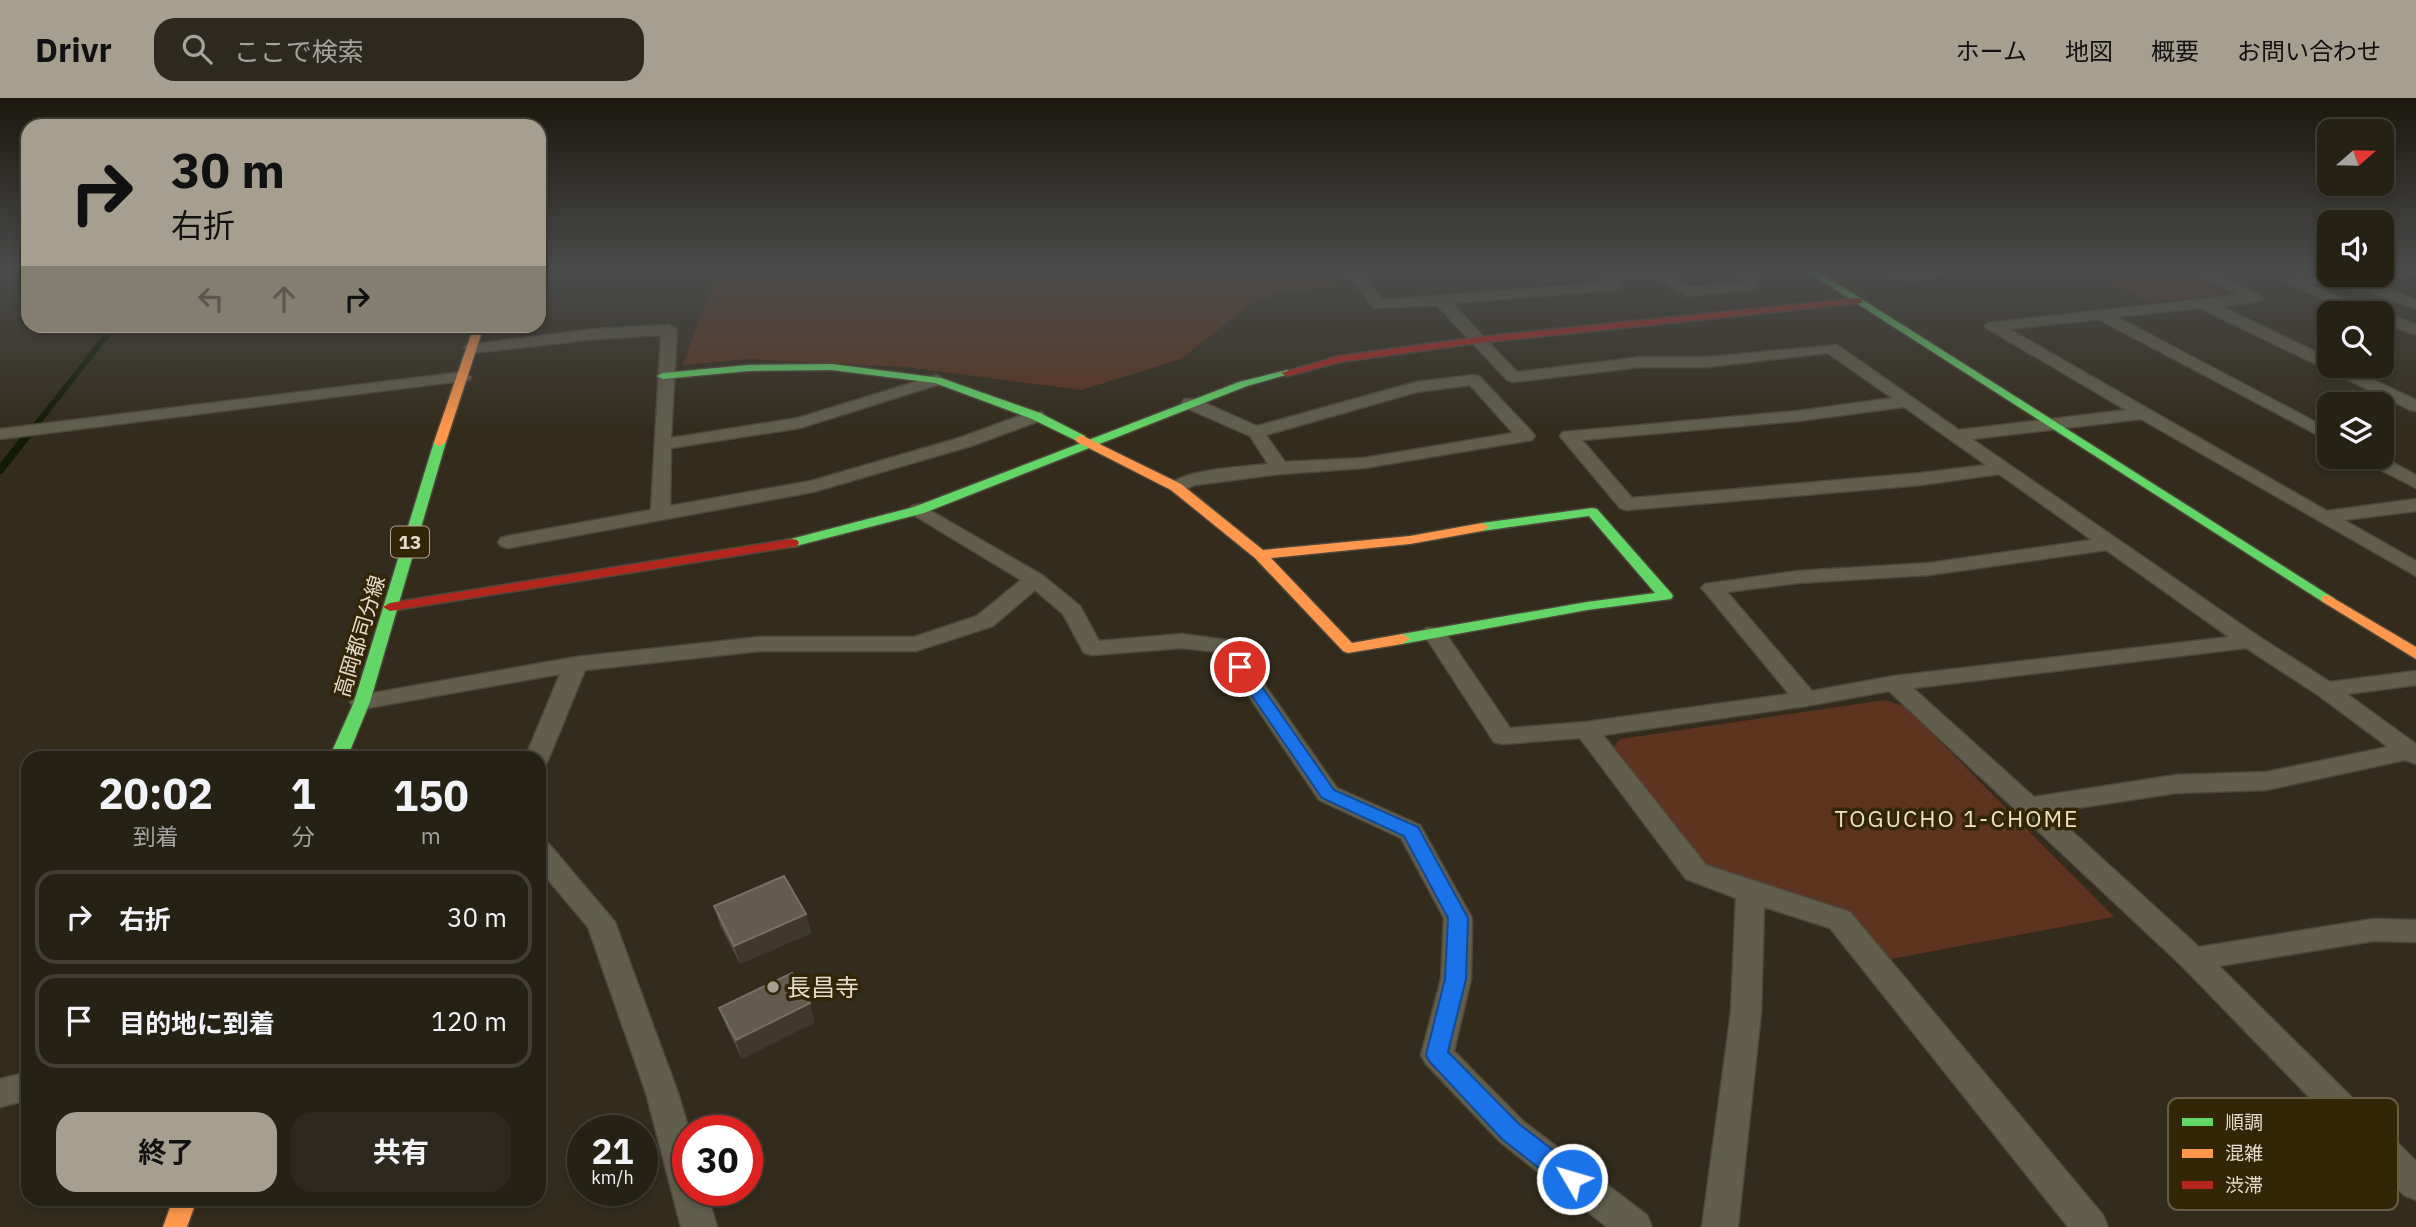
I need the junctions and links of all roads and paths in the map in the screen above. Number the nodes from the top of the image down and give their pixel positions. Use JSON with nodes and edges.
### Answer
{"nodes":[{"id":1,"x":1464,"y":325,"type":"edge"},
{"id":2,"x":1627,"y":325,"type":"edge"},
{"id":3,"x":1895,"y":325,"type":"edge"},
{"id":4,"x":2005,"y":325,"type":"edge"},
{"id":5,"x":2119,"y":325,"type":"edge"},
{"id":6,"x":2246,"y":325,"type":"edge"},
{"id":7,"x":477,"y":333,"type":"edge"},
{"id":8,"x":1478,"y":340,"type":"junction"},
{"id":9,"x":472,"y":348,"type":"junction"},
{"id":10,"x":2317,"y":358,"type":"edge"},
{"id":11,"x":463,"y":376,"type":"junction"},
{"id":12,"x":663,"y":376,"type":"junction"},
{"id":13,"x":2358,"y":378,"type":"edge"},
{"id":14,"x":937,"y":380,"type":"junction"},
{"id":15,"x":1907,"y":401,"type":"junction"},
{"id":16,"x":1190,"y":403,"type":"junction"},
{"id":17,"x":2416,"y":406,"type":"edge"},
{"id":18,"x":2145,"y":413,"type":"junction"},
{"id":19,"x":1036,"y":416,"type":"junction"},
{"id":20,"x":2049,"y":424,"type":"junction"},
{"id":21,"x":2317,"y":430,"type":"edge"},
{"id":22,"x":1256,"y":432,"type":"junction"},
{"id":23,"x":0,"y":434,"type":"edge"},
{"id":24,"x":1959,"y":435,"type":"junction"},
{"id":25,"x":664,"y":444,"type":"junction"},
{"id":26,"x":1091,"y":445,"type":"junction"},
{"id":27,"x":1280,"y":468,"type":"junction"},
{"id":28,"x":2001,"y":468,"type":"junction"},
{"id":29,"x":2392,"y":469,"type":"edge"},
{"id":30,"x":2416,"y":482,"type":"edge"},
{"id":31,"x":1176,"y":487,"type":"junction"},
{"id":32,"x":2416,"y":505,"type":"edge"},
{"id":33,"x":919,"y":510,"type":"junction"},
{"id":34,"x":660,"y":513,"type":"junction"},
{"id":35,"x":2325,"y":517,"type":"junction"},
{"id":36,"x":508,"y":542,"type":"dead end"},
{"id":37,"x":2112,"y":543,"type":"junction"},
{"id":38,"x":1260,"y":555,"type":"junction"},
{"id":39,"x":2416,"y":570,"type":"edge"},
{"id":40,"x":1035,"y":579,"type":"junction"},
{"id":41,"x":390,"y":607,"type":"junction"},
{"id":42,"x":1434,"y":633,"type":"junction"},
{"id":43,"x":2250,"y":641,"type":"junction"},
{"id":44,"x":2416,"y":654,"type":"edge"},
{"id":45,"x":576,"y":664,"type":"junction"},
{"id":46,"x":2416,"y":678,"type":"edge"},
{"id":47,"x":1894,"y":683,"type":"junction"},
{"id":48,"x":2326,"y":690,"type":"junction"},
{"id":49,"x":1806,"y":699,"type":"junction"},
{"id":50,"x":362,"y":702,"type":"junction"},
{"id":51,"x":1586,"y":730,"type":"junction"},
{"id":52,"x":341,"y":751,"type":"edge"},
{"id":53,"x":540,"y":751,"type":"edge"},
{"id":54,"x":2412,"y":753,"type":"edge"},
{"id":55,"x":2028,"y":807,"type":"junction"},
{"id":56,"x":546,"y":859,"type":"edge"},
{"id":57,"x":1750,"y":892,"type":"junction"},
{"id":58,"x":2416,"y":931,"type":"edge"},
{"id":59,"x":2193,"y":959,"type":"junction"},
{"id":60,"x":21,"y":1088,"type":"edge"},
{"id":61,"x":0,"y":1093,"type":"edge"},
{"id":62,"x":2331,"y":1098,"type":"edge"},
{"id":63,"x":672,"y":1130,"type":"edge"},
{"id":64,"x":2398,"y":1166,"type":"edge"},
{"id":65,"x":2416,"y":1184,"type":"edge"},
{"id":66,"x":183,"y":1206,"type":"edge"},
{"id":67,"x":693,"y":1206,"type":"edge"},
{"id":68,"x":176,"y":1227,"type":"edge"},
{"id":69,"x":699,"y":1227,"type":"edge"},
{"id":70,"x":1634,"y":1227,"type":"edge"},
{"id":71,"x":1720,"y":1227,"type":"edge"},
{"id":72,"x":2090,"y":1227,"type":"edge"}],
"edges":[{"from":1,"to":8,"type":"street"},
{"from":2,"to":8,"type":"street"},
{"from":3,"to":20,"type":"street"},
{"from":4,"to":18,"type":"street"},
{"from":5,"to":21,"type":"street"},
{"from":6,"to":10,"type":"street"},
{"from":7,"to":9,"type":"street","name":"高岡都司分線","number":"13"},
{"from":8,"to":15,"type":"street"},
{"from":8,"to":16,"type":"street"},
{"from":9,"to":11,"type":"street","name":"高岡都司分線","number":"13"},
{"from":9,"to":12,"type":"street"},
{"from":11,"to":23,"type":"street"},
{"from":11,"to":41,"type":"street","name":"高岡都司分線","number":"13"},
{"from":12,"to":14,"type":"street"},
{"from":12,"to":25,"type":"street"},
{"from":13,"to":17,"type":"street"},
{"from":14,"to":19,"type":"street"},
{"from":14,"to":25,"type":"street"},
{"from":15,"to":24,"type":"street"},
{"from":15,"to":28,"type":"street"},
{"from":16,"to":22,"type":"street"},
{"from":16,"to":26,"type":"street"},
{"from":18,"to":20,"type":"street"},
{"from":18,"to":35,"type":"street"},
{"from":19,"to":26,"type":"street"},
{"from":19,"to":34,"type":"street"},
{"from":20,"to":24,"type":"street"},
{"from":20,"to":44,"type":"street"},
{"from":22,"to":27,"type":"street"},
{"from":22,"to":27,"type":"street"},
{"from":24,"to":28,"type":"street"},
{"from":25,"to":34,"type":"street"},
{"from":26,"to":31,"type":"street"},
{"from":26,"to":33,"type":"street"},
{"from":27,"to":31,"type":"street"},
{"from":28,"to":37,"type":"street"},
{"from":29,"to":30,"type":"street"},
{"from":31,"to":38,"type":"street"},
{"from":32,"to":35,"type":"street"},
{"from":33,"to":40,"type":"street"},
{"from":33,"to":41,"type":"street"},
{"from":34,"to":36,"type":"street"},
{"from":35,"to":39,"type":"street"},
{"from":37,"to":43,"type":"street"},
{"from":37,"to":49,"type":"street"},
{"from":38,"to":42,"type":"street"},
{"from":38,"to":42,"type":"street"},
{"from":40,"to":45,"type":"street"},
{"from":40,"to":70,"type":"street"},
{"from":41,"to":50,"type":"street","name":"高岡都司分線","number":"13"},
{"from":42,"to":51,"type":"street"},
{"from":43,"to":47,"type":"street"},
{"from":43,"to":48,"type":"street"},
{"from":45,"to":50,"type":"street"},
{"from":45,"to":53,"type":"street"},
{"from":46,"to":48,"type":"street"},
{"from":47,"to":49,"type":"street"},
{"from":47,"to":55,"type":"street"},
{"from":48,"to":54,"type":"street"},
{"from":49,"to":51,"type":"street"},
{"from":50,"to":52,"type":"street","name":"高岡都司分線","number":"13"},
{"from":51,"to":57,"type":"street"},
{"from":54,"to":55,"type":"street"},
{"from":55,"to":59,"type":"street"},
{"from":56,"to":63,"type":"street"},
{"from":57,"to":71,"type":"street"},
{"from":57,"to":72,"type":"street"},
{"from":58,"to":59,"type":"street"},
{"from":59,"to":62,"type":"street"},
{"from":60,"to":61,"type":"street"},
{"from":64,"to":65,"type":"street"},
{"from":66,"to":68,"type":"street"},
{"from":67,"to":69,"type":"street"}]}
